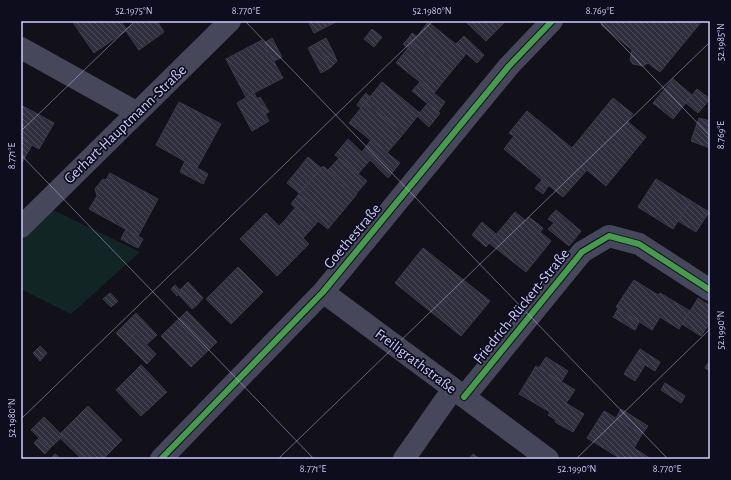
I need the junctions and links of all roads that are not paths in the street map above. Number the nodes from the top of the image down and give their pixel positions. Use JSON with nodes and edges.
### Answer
{"nodes":[{"id":1,"x":230,"y":21,"type":"edge"},
{"id":2,"x":552,"y":21,"type":"edge"},
{"id":3,"x":21,"y":48,"type":"edge"},
{"id":4,"x":136,"y":112,"type":"junction"},
{"id":5,"x":21,"y":227,"type":"edge"},
{"id":6,"x":710,"y":290,"type":"edge"},
{"id":7,"x":323,"y":292,"type":"junction"},
{"id":8,"x":458,"y":393,"type":"junction"},
{"id":9,"x":162,"y":459,"type":"edge"},
{"id":10,"x":404,"y":459,"type":"edge"},
{"id":11,"x":548,"y":459,"type":"edge"}],
"edges":[{"from":1,"to":4,"type":"street","name":"Gerhart-Hauptmann-Straße"},
{"from":2,"to":7,"type":"street","name":"Goethestraße"},
{"from":3,"to":4,"type":"street"},
{"from":4,"to":5,"type":"street","name":"Gerhart-Hauptmann-Straße"},
{"from":6,"to":8,"type":"street","name":"Friedrich-Rückert-Straße"},
{"from":7,"to":8,"type":"street","name":"Freiligrathstraße"},
{"from":7,"to":9,"type":"street","name":"Goethestraße"},
{"from":8,"to":10,"type":"street","name":"Friedrich-Rückert-Straße"},
{"from":8,"to":11,"type":"street","name":"Freiligrathstraße"}]}
